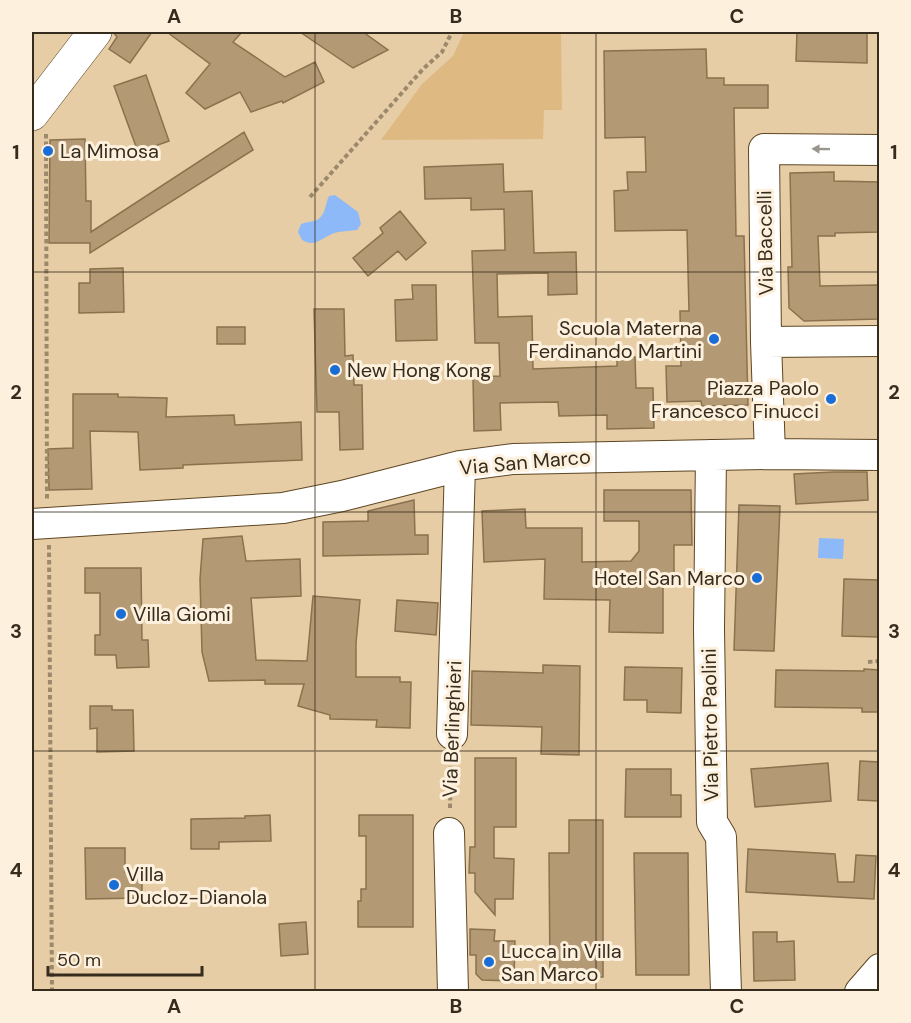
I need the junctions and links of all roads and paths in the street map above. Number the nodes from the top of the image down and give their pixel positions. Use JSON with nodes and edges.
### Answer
{"nodes":[{"id":1,"x":95,"y":32,"type":"edge"},
{"id":2,"x":452,"y":32,"type":"edge"},
{"id":3,"x":39,"y":122,"type":"edge"},
{"id":4,"x":879,"y":150,"type":"edge"},
{"id":5,"x":310,"y":197,"type":"dead end"},
{"id":6,"x":879,"y":341,"type":"edge"},
{"id":7,"x":766,"y":342,"type":"junction"},
{"id":8,"x":770,"y":454,"type":"junction"},
{"id":9,"x":711,"y":455,"type":"junction"},
{"id":10,"x":879,"y":455,"type":"edge"},
{"id":11,"x":460,"y":466,"type":"junction"},
{"id":12,"x":40,"y":523,"type":"edge"},
{"id":13,"x":879,"y":661,"type":"edge"},
{"id":14,"x":868,"y":662,"type":"dead end"},
{"id":15,"x":452,"y":734,"type":"joint"},
{"id":16,"x":449,"y":833,"type":"joint"},
{"id":17,"x":879,"y":969,"type":"edge"},
{"id":18,"x":52,"y":992,"type":"edge"},
{"id":19,"x":453,"y":992,"type":"edge"},
{"id":20,"x":726,"y":992,"type":"edge"},
{"id":21,"x":860,"y":992,"type":"edge"}],
"edges":[{"from":1,"to":3,"type":"main road"},
{"from":2,"to":5,"type":"path"},
{"from":3,"to":12,"type":"path"},
{"from":4,"to":7,"type":"street","name":"Via Baccelli","one_way":true},
{"from":6,"to":7,"type":"street"},
{"from":7,"to":8,"type":"street","name":"Via Baccelli"},
{"from":8,"to":9,"type":"street","name":"Via San Marco"},
{"from":8,"to":10,"type":"street","name":"Via San Marco"},
{"from":9,"to":11,"type":"street","name":"Via San Marco"},
{"from":9,"to":20,"type":"street","name":"Via Pietro Paolini"},
{"from":11,"to":12,"type":"street","name":"Via San Marco"},
{"from":11,"to":15,"type":"street","name":"Via Berlinghieri"},
{"from":12,"to":18,"type":"path"},
{"from":13,"to":14,"type":"path"},
{"from":15,"to":16,"type":"path","name":"Via Berlinghieri"},
{"from":16,"to":19,"type":"street"},
{"from":17,"to":21,"type":"street"}]}
